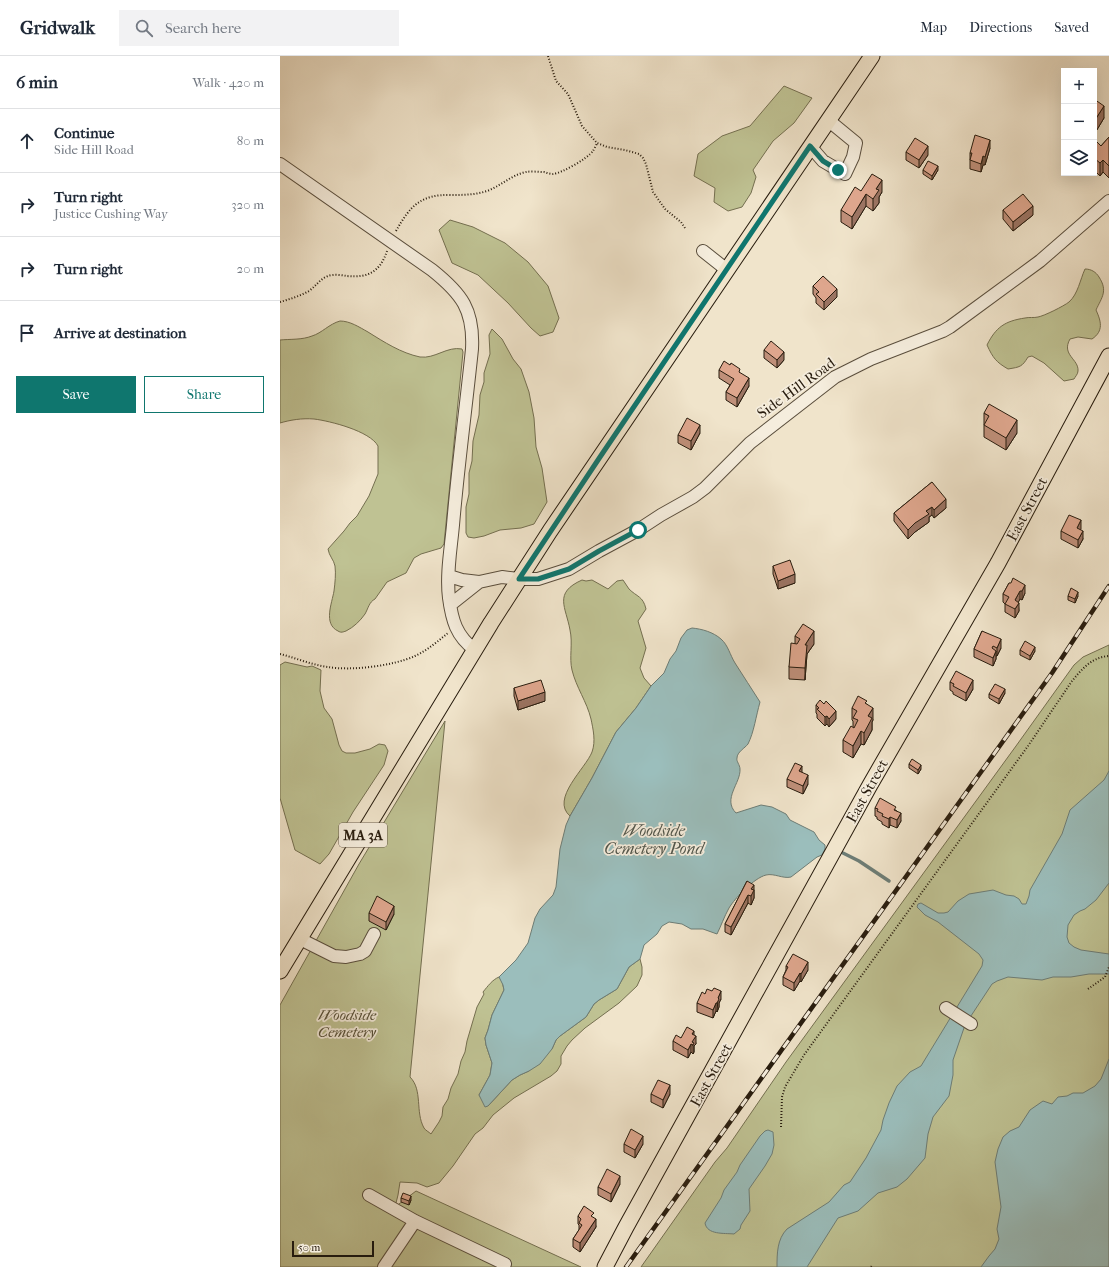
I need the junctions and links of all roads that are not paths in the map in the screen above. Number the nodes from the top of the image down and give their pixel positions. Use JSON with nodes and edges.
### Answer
{"nodes":[{"id":1,"x":872,"y":56,"type":"edge"},
{"id":2,"x":828,"y":120,"type":"junction"},
{"id":3,"x":810,"y":146,"type":"junction"},
{"id":4,"x":280,"y":164,"type":"edge"},
{"id":5,"x":1109,"y":201,"type":"edge"},
{"id":6,"x":703,"y":251,"type":"dead end"},
{"id":7,"x":727,"y":270,"type":"junction"},
{"id":8,"x":1109,"y":356,"type":"edge"},
{"id":9,"x":449,"y":576,"type":"junction"},
{"id":10,"x":519,"y":579,"type":"junction"},
{"id":11,"x":479,"y":582,"type":"junction"},
{"id":12,"x":450,"y":605,"type":"junction"},
{"id":13,"x":475,"y":650,"type":"junction"},
{"id":14,"x":374,"y":934,"type":"dead end"},
{"id":15,"x":300,"y":939,"type":"junction"},
{"id":16,"x":280,"y":971,"type":"edge"},
{"id":17,"x":946,"y":1008,"type":"dead end"},
{"id":18,"x":972,"y":1024,"type":"dead end"},
{"id":19,"x":369,"y":1195,"type":"dead end"},
{"id":20,"x":415,"y":1220,"type":"junction"},
{"id":21,"x":626,"y":1227,"type":"junction"},
{"id":22,"x":507,"y":1266,"type":"edge"},
{"id":23,"x":384,"y":1267,"type":"edge"},
{"id":24,"x":598,"y":1267,"type":"edge"},
{"id":25,"x":605,"y":1267,"type":"edge"}],
"edges":[{"from":1,"to":2,"type":"main road","number":"MA 3A"},
{"from":2,"to":3,"type":"main road","number":"MA 3A"},
{"from":2,"to":3,"type":"street"},
{"from":3,"to":7,"type":"main road","number":"MA 3A"},
{"from":4,"to":9,"type":"street"},
{"from":5,"to":10,"type":"street","name":"Side Hill Road"},
{"from":6,"to":7,"type":"street"},
{"from":7,"to":10,"type":"main road","number":"MA 3A"},
{"from":8,"to":21,"type":"main road","name":"East Street"},
{"from":9,"to":11,"type":"street"},
{"from":9,"to":12,"type":"street"},
{"from":10,"to":11,"type":"street","name":"Side Hill Road"},
{"from":10,"to":13,"type":"main road","number":"MA 3A"},
{"from":11,"to":12,"type":"street"},
{"from":12,"to":13,"type":"street"},
{"from":13,"to":15,"type":"main road","number":"MA 3A"},
{"from":14,"to":15,"type":"street"},
{"from":15,"to":16,"type":"main road","number":"MA 3A"},
{"from":17,"to":18,"type":"street"},
{"from":19,"to":20,"type":"street"},
{"from":20,"to":22,"type":"street"},
{"from":20,"to":23,"type":"street"},
{"from":21,"to":24,"type":"main road","name":"East Street"},
{"from":21,"to":25,"type":"main road","name":"East Street"}]}
